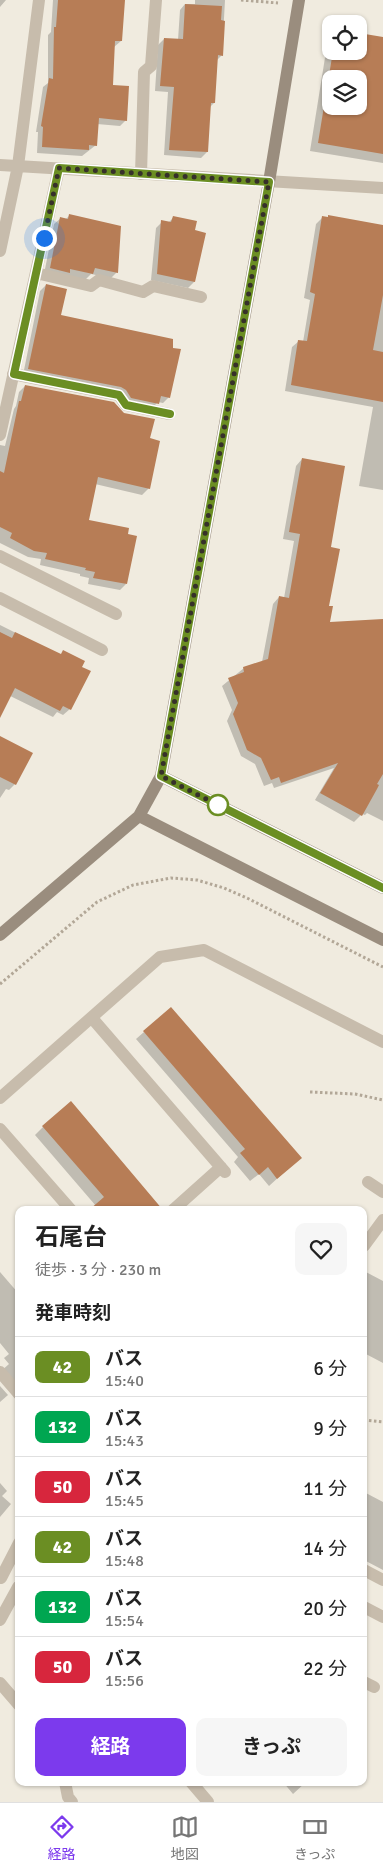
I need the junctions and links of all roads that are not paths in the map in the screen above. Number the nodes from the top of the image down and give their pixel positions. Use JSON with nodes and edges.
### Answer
{"nodes":[{"id":1,"x":39,"y":0,"type":"edge"},
{"id":2,"x":156,"y":0,"type":"edge"},
{"id":3,"x":298,"y":2,"type":"edge"},
{"id":4,"x":0,"y":165,"type":"edge"},
{"id":5,"x":18,"y":166,"type":"junction"},
{"id":6,"x":59,"y":168,"type":"junction"},
{"id":7,"x":141,"y":174,"type":"junction"},
{"id":8,"x":269,"y":182,"type":"junction"},
{"id":9,"x":383,"y":188,"type":"edge"},
{"id":10,"x":0,"y":251,"type":"edge"},
{"id":11,"x":36,"y":273,"type":"junction"},
{"id":12,"x":200,"y":297,"type":"dead end"},
{"id":13,"x":14,"y":374,"type":"junction"},
{"id":14,"x":170,"y":414,"type":"dead end"},
{"id":15,"x":0,"y":435,"type":"edge"},
{"id":16,"x":0,"y":556,"type":"edge"},
{"id":17,"x":0,"y":598,"type":"edge"},
{"id":18,"x":116,"y":614,"type":"dead end"},
{"id":19,"x":102,"y":650,"type":"dead end"},
{"id":20,"x":161,"y":776,"type":"junction"},
{"id":21,"x":139,"y":816,"type":"junction"},
{"id":22,"x":383,"y":888,"type":"edge"},
{"id":23,"x":0,"y":935,"type":"edge"},
{"id":24,"x":383,"y":940,"type":"edge"},
{"id":25,"x":92,"y":1018,"type":"junction"},
{"id":26,"x":383,"y":1042,"type":"edge"},
{"id":27,"x":0,"y":1098,"type":"edge"},
{"id":28,"x":0,"y":1128,"type":"edge"},
{"id":29,"x":368,"y":1182,"type":"dead end"},
{"id":30,"x":383,"y":1192,"type":"edge"},
{"id":31,"x":68,"y":1206,"type":"edge"},
{"id":32,"x":178,"y":1206,"type":"edge"},
{"id":33,"x":383,"y":1220,"type":"edge"},
{"id":34,"x":367,"y":1242,"type":"edge"},
{"id":35,"x":0,"y":1372,"type":"edge"},
{"id":36,"x":15,"y":1389,"type":"edge"},
{"id":37,"x":15,"y":1550,"type":"edge"},
{"id":38,"x":367,"y":1572,"type":"edge"},
{"id":39,"x":0,"y":1578,"type":"edge"},
{"id":40,"x":383,"y":1580,"type":"edge"},
{"id":41,"x":15,"y":1586,"type":"edge"},
{"id":42,"x":15,"y":1592,"type":"edge"},
{"id":43,"x":367,"y":1609,"type":"edge"},
{"id":44,"x":383,"y":1617,"type":"edge"},
{"id":45,"x":0,"y":1620,"type":"edge"},
{"id":46,"x":0,"y":1683,"type":"edge"},
{"id":47,"x":15,"y":1700,"type":"edge"},
{"id":48,"x":66,"y":1786,"type":"edge"},
{"id":49,"x":194,"y":1786,"type":"edge"},
{"id":50,"x":72,"y":1802,"type":"edge"},
{"id":51,"x":208,"y":1802,"type":"edge"}],
"edges":[{"from":1,"to":5,"type":"street"},
{"from":2,"to":7,"type":"street"},
{"from":3,"to":8,"type":"street"},
{"from":4,"to":5,"type":"street"},
{"from":5,"to":6,"type":"street"},
{"from":5,"to":10,"type":"street"},
{"from":6,"to":7,"type":"street"},
{"from":6,"to":11,"type":"street"},
{"from":7,"to":8,"type":"street"},
{"from":8,"to":9,"type":"street"},
{"from":8,"to":20,"type":"street"},
{"from":11,"to":12,"type":"street"},
{"from":11,"to":13,"type":"street"},
{"from":13,"to":14,"type":"street"},
{"from":13,"to":15,"type":"street"},
{"from":16,"to":18,"type":"street"},
{"from":17,"to":19,"type":"street"},
{"from":20,"to":21,"type":"street"},
{"from":20,"to":22,"type":"street"},
{"from":21,"to":23,"type":"street"},
{"from":21,"to":24,"type":"street"},
{"from":25,"to":26,"type":"street"},
{"from":25,"to":27,"type":"street"},
{"from":25,"to":32,"type":"street"},
{"from":28,"to":31,"type":"street"},
{"from":29,"to":30,"type":"street"},
{"from":33,"to":34,"type":"street"},
{"from":35,"to":36,"type":"street"},
{"from":37,"to":39,"type":"street"},
{"from":38,"to":40,"type":"street"},
{"from":39,"to":41,"type":"street"},
{"from":42,"to":45,"type":"street"},
{"from":43,"to":44,"type":"street"},
{"from":46,"to":47,"type":"street"},
{"from":48,"to":50,"type":"street"},
{"from":49,"to":51,"type":"street"}]}
